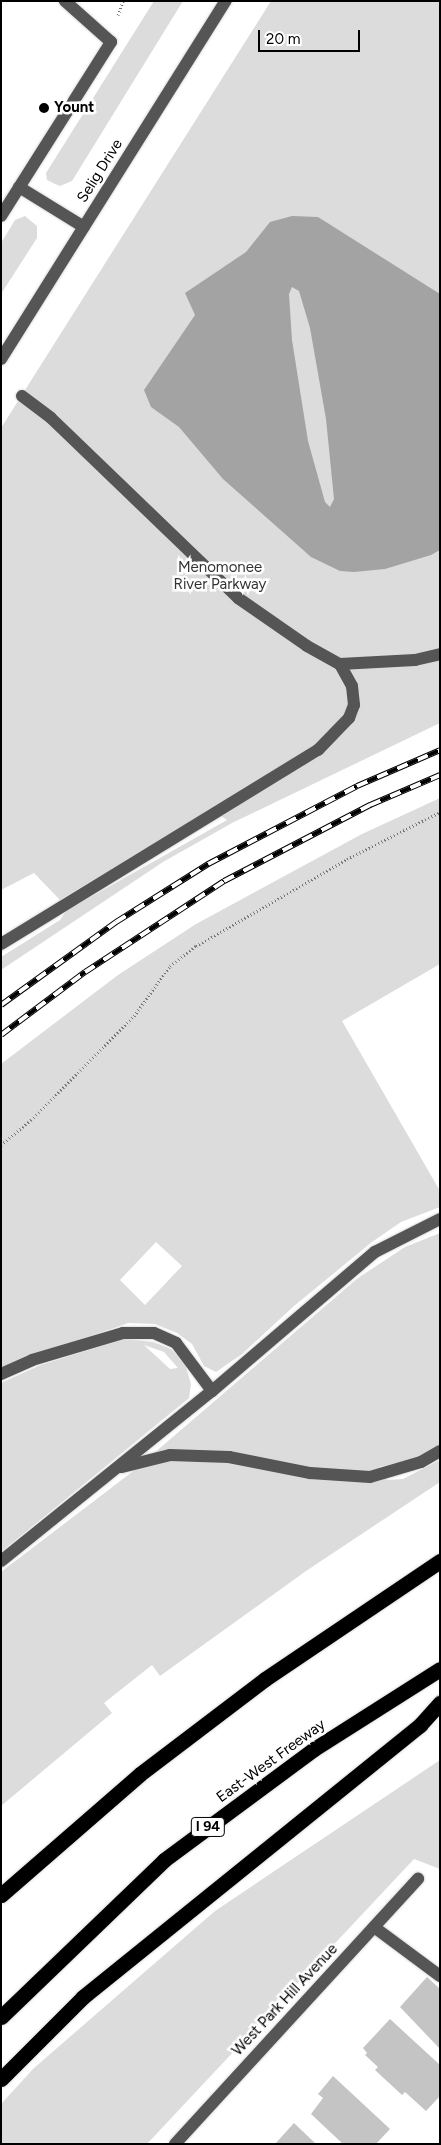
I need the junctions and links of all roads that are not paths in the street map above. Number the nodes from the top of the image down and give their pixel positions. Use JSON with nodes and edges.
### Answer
{"nodes":[{"id":1,"x":65,"y":1,"type":"edge"},
{"id":2,"x":226,"y":1,"type":"edge"},
{"id":3,"x":19,"y":188,"type":"junction"},
{"id":4,"x":1,"y":216,"type":"edge"},
{"id":5,"x":84,"y":227,"type":"junction"},
{"id":6,"x":1,"y":358,"type":"edge"},
{"id":7,"x":22,"y":396,"type":"dead end"},
{"id":8,"x":440,"y":654,"type":"edge"},
{"id":9,"x":340,"y":664,"type":"junction"},
{"id":10,"x":1,"y":944,"type":"edge"},
{"id":11,"x":440,"y":1219,"type":"edge"},
{"id":12,"x":1,"y":1374,"type":"edge"},
{"id":13,"x":212,"y":1391,"type":"junction"},
{"id":14,"x":440,"y":1450,"type":"edge"},
{"id":15,"x":117,"y":1468,"type":"junction"},
{"id":16,"x":1,"y":1561,"type":"edge"},
{"id":17,"x":440,"y":1561,"type":"edge"},
{"id":18,"x":440,"y":1668,"type":"edge"},
{"id":19,"x":440,"y":1703,"type":"edge"},
{"id":20,"x":418,"y":1879,"type":"dead end"},
{"id":21,"x":1,"y":1894,"type":"edge"},
{"id":22,"x":374,"y":1927,"type":"junction"},
{"id":23,"x":440,"y":1976,"type":"edge"},
{"id":24,"x":1,"y":2017,"type":"edge"},
{"id":25,"x":1,"y":2079,"type":"edge"},
{"id":26,"x":175,"y":2144,"type":"edge"}],
"edges":[{"from":1,"to":3,"type":"street"},
{"from":2,"to":5,"type":"street","name":"Selig Drive"},
{"from":3,"to":4,"type":"street"},
{"from":3,"to":5,"type":"street"},
{"from":5,"to":6,"type":"street","name":"Selig Drive"},
{"from":7,"to":9,"type":"street"},
{"from":8,"to":9,"type":"street"},
{"from":9,"to":10,"type":"street"},
{"from":11,"to":13,"type":"street"},
{"from":12,"to":13,"type":"street"},
{"from":13,"to":15,"type":"street"},
{"from":14,"to":15,"type":"street"},
{"from":15,"to":16,"type":"street"},
{"from":17,"to":21,"type":"highway"},
{"from":18,"to":24,"type":"highway","name":"East-West Freeway","number":"I 94"},
{"from":19,"to":25,"type":"highway"},
{"from":20,"to":22,"type":"street","name":"West Park Hill Avenue"},
{"from":22,"to":23,"type":"street"},
{"from":22,"to":26,"type":"street","name":"West Park Hill Avenue"}]}
